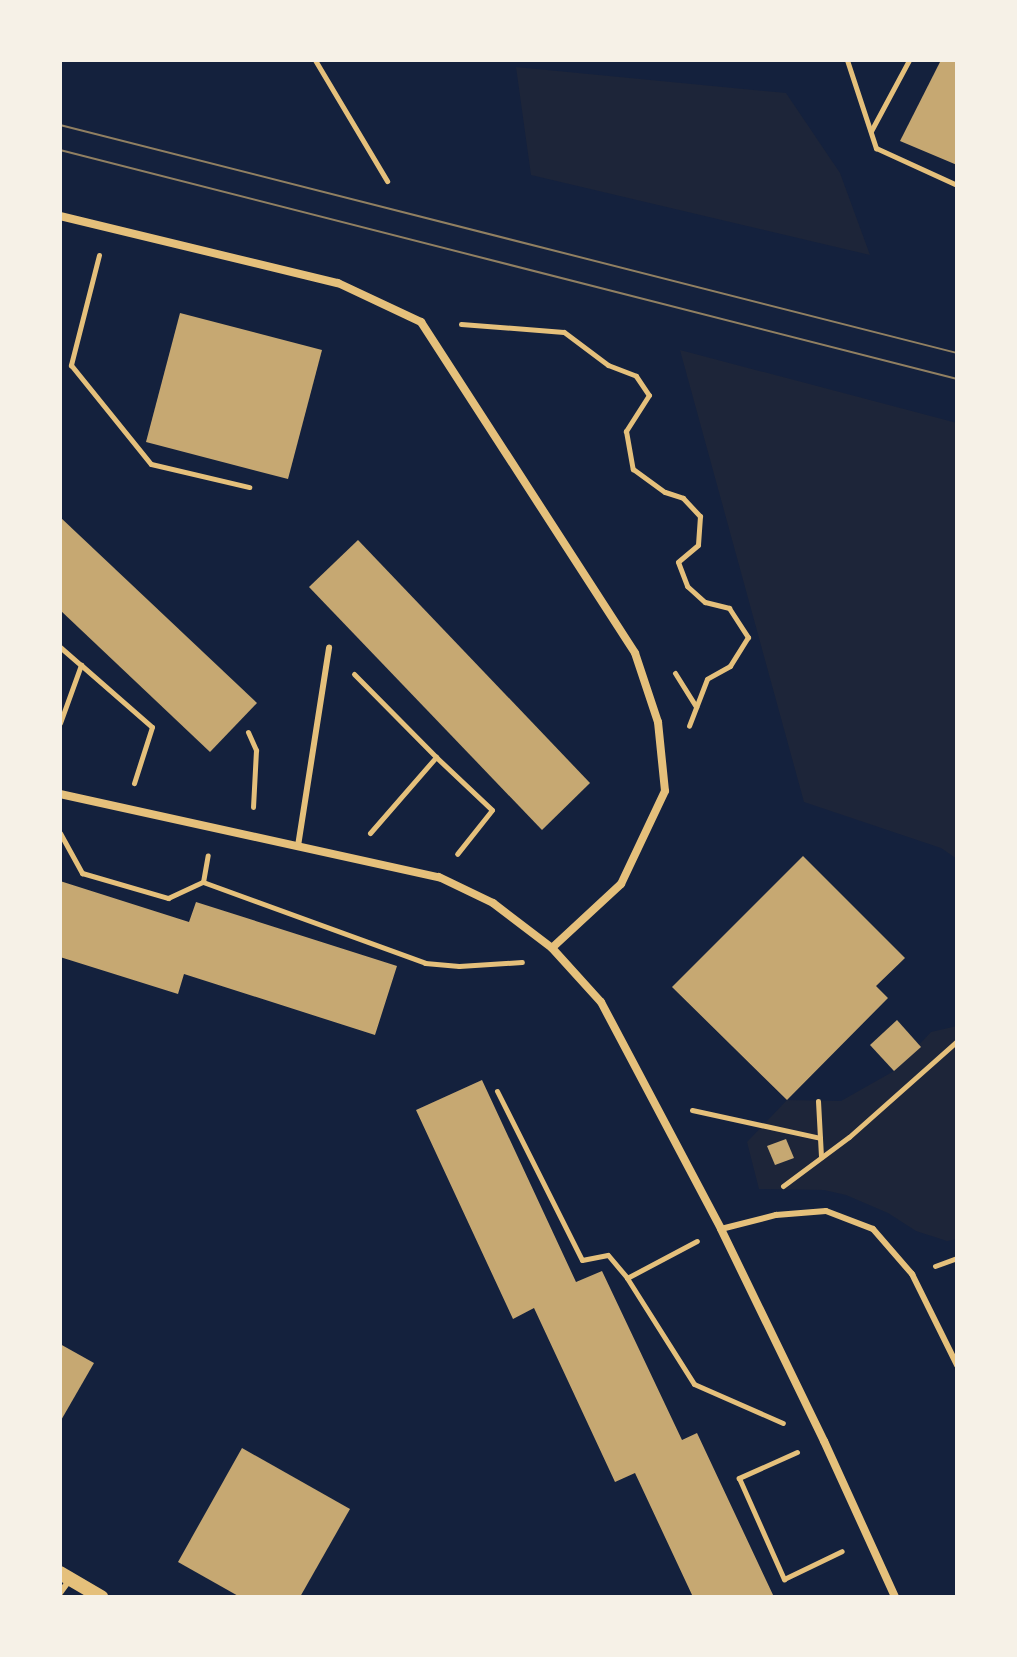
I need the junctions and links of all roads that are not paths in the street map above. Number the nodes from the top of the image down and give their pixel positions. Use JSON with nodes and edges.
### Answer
{"nodes":[{"id":1,"x":60,"y":216,"type":"edge"},
{"id":2,"x":329,"y":647,"type":"road end"},
{"id":3,"x":60,"y":794,"type":"edge"},
{"id":4,"x":298,"y":846,"type":"junction"},
{"id":5,"x":552,"y":948,"type":"junction"},
{"id":6,"x":721,"y":1229,"type":"junction"},
{"id":7,"x":957,"y":1365,"type":"edge"},
{"id":8,"x":65,"y":1576,"type":"edge"},
{"id":9,"x":60,"y":1593,"type":"edge"},
{"id":10,"x":101,"y":1597,"type":"edge"},
{"id":11,"x":895,"y":1597,"type":"edge"}],
"edges":[{"from":1,"to":5,"type":"street"},
{"from":2,"to":4,"type":"lane"},
{"from":3,"to":4,"type":"street"},
{"from":4,"to":5,"type":"street"},
{"from":5,"to":6,"type":"street"},
{"from":6,"to":7,"type":"lane"},
{"from":6,"to":11,"type":"street"},
{"from":8,"to":9,"type":"lane"},
{"from":8,"to":10,"type":"street"}]}
